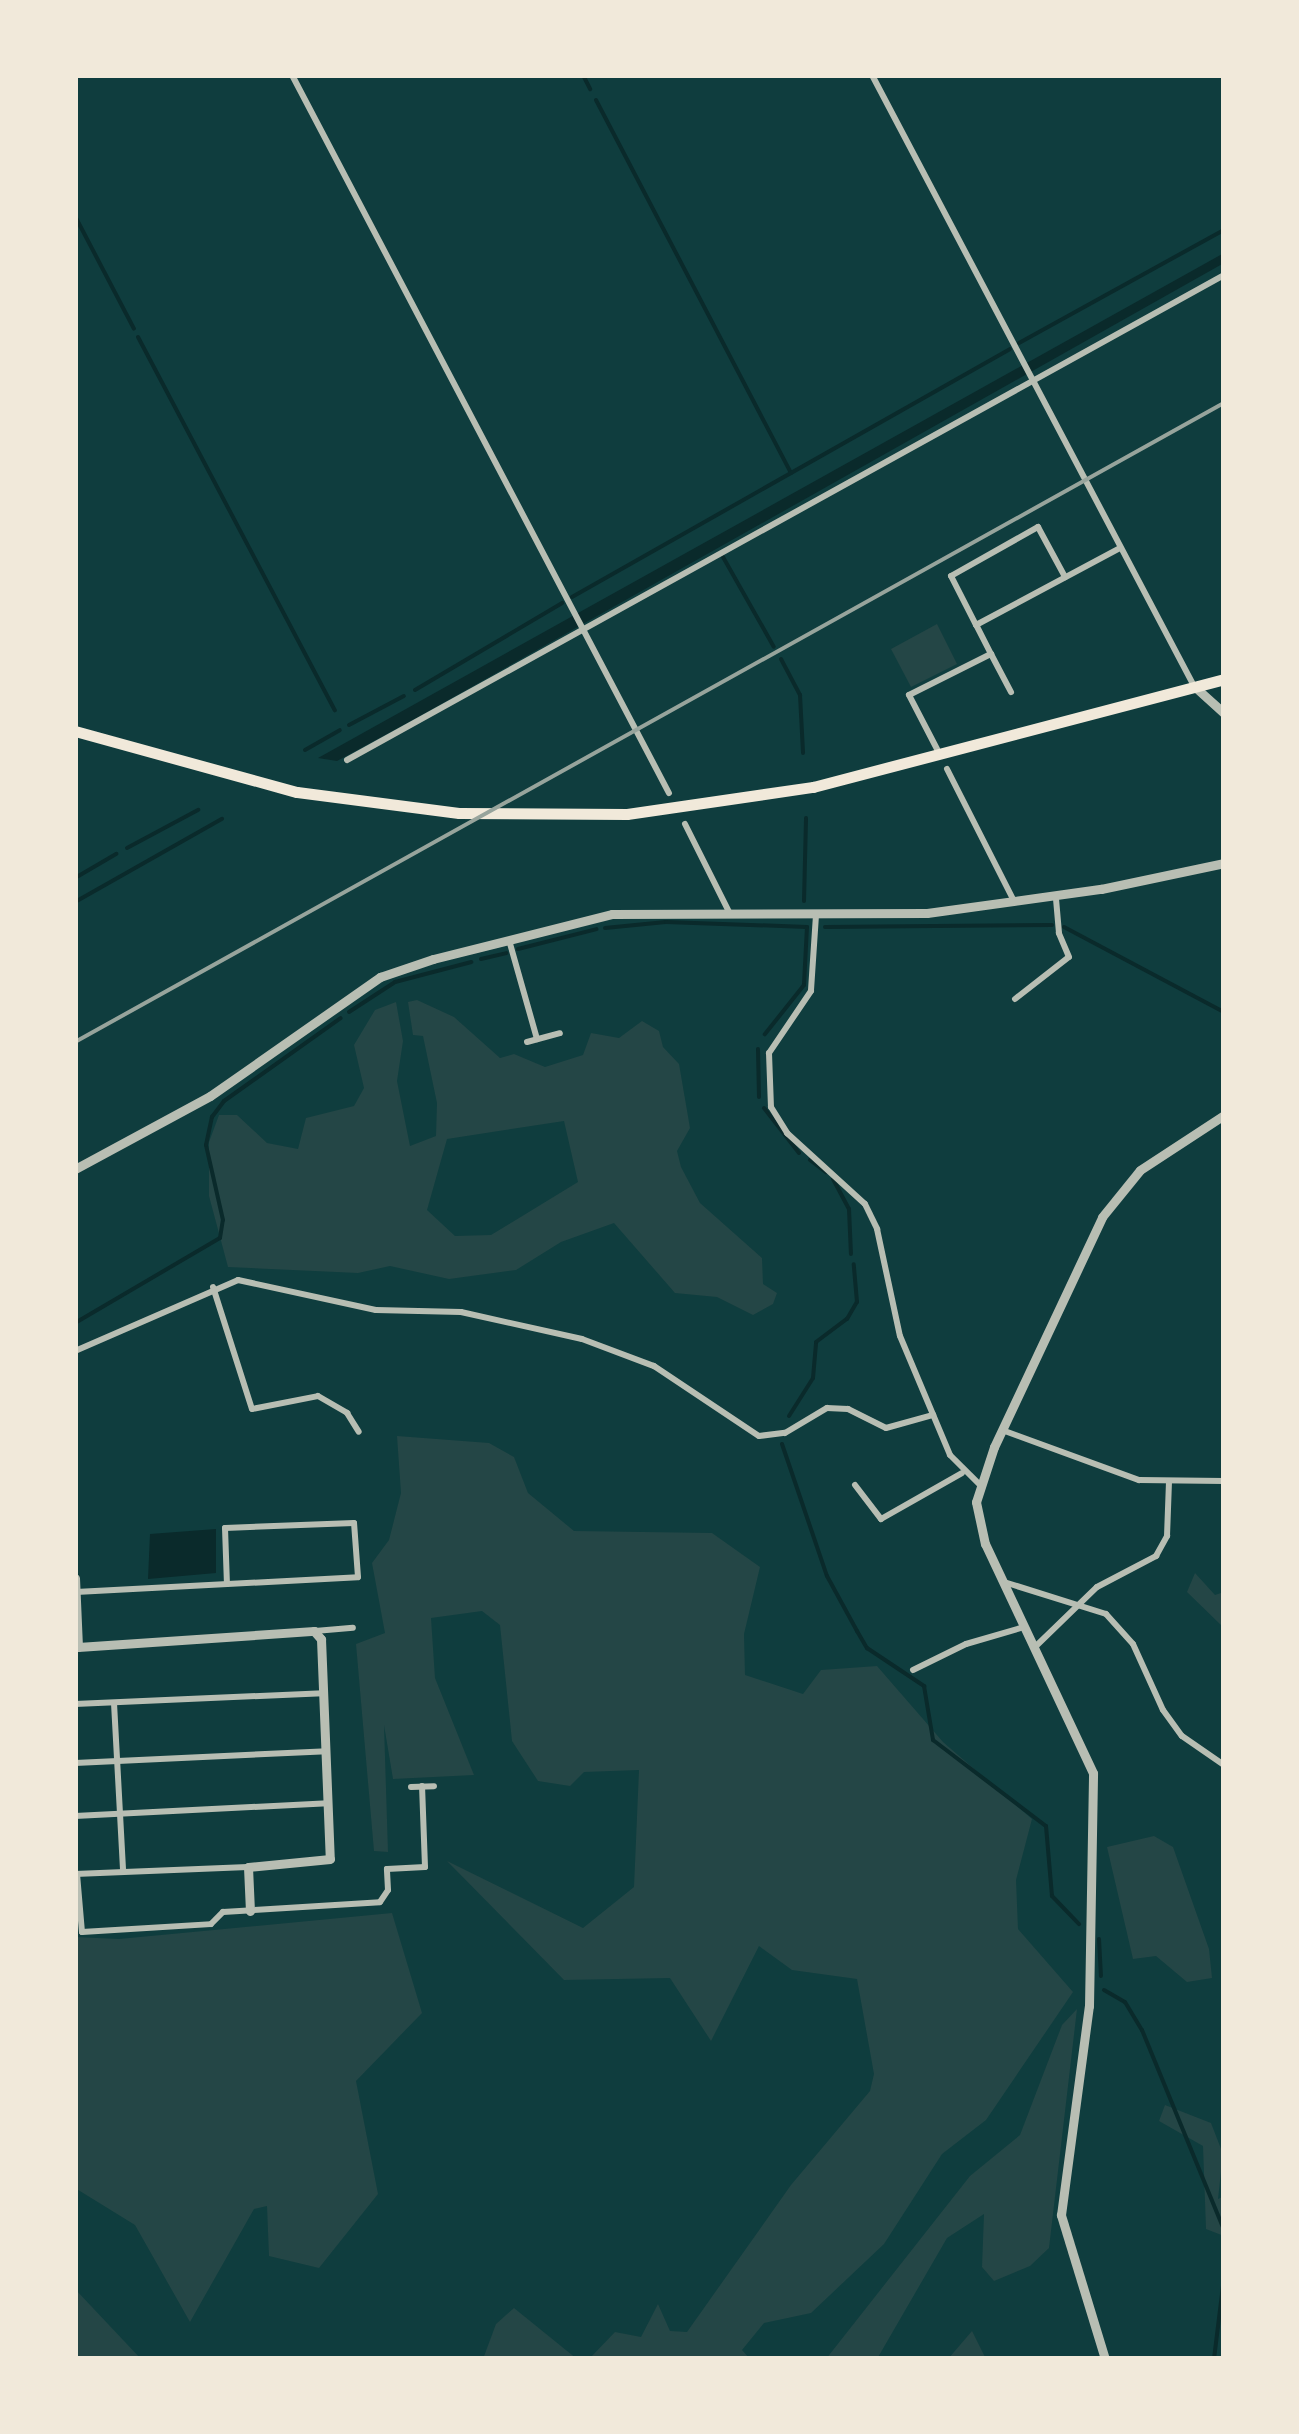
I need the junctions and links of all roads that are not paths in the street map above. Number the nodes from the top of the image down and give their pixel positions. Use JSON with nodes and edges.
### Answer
{"nodes":[{"id":1,"x":292,"y":75,"type":"edge"},
{"id":2,"x":872,"y":75,"type":"edge"},
{"id":3,"x":1224,"y":275,"type":"edge"},
{"id":4,"x":1032,"y":380,"type":"junction"},
{"id":5,"x":1120,"y":548,"type":"junction"},
{"id":6,"x":1066,"y":577,"type":"junction"},
{"id":7,"x":976,"y":625,"type":"junction"},
{"id":8,"x":580,"y":628,"type":"junction"},
{"id":9,"x":991,"y":654,"type":"junction"},
{"id":10,"x":1224,"y":679,"type":"edge"},
{"id":11,"x":1195,"y":688,"type":"junction"},
{"id":12,"x":1011,"y":692,"type":"dead end"},
{"id":13,"x":1224,"y":713,"type":"edge"},
{"id":14,"x":75,"y":731,"type":"edge"},
{"id":15,"x":937,"y":749,"type":"dead end"},
{"id":16,"x":346,"y":760,"type":"dead end"},
{"id":17,"x":946,"y":769,"type":"dead end"},
{"id":18,"x":669,"y":792,"type":"dead end"},
{"id":19,"x":685,"y":824,"type":"dead end"},
{"id":20,"x":1224,"y":862,"type":"edge"},
{"id":21,"x":1056,"y":895,"type":"junction"},
{"id":22,"x":1014,"y":901,"type":"junction"},
{"id":23,"x":728,"y":912,"type":"junction"},
{"id":24,"x":816,"y":915,"type":"junction"},
{"id":25,"x":509,"y":940,"type":"junction"},
{"id":26,"x":1014,"y":999,"type":"dead end"},
{"id":27,"x":560,"y":1033,"type":"dead end"},
{"id":28,"x":537,"y":1039,"type":"junction"},
{"id":29,"x":527,"y":1042,"type":"dead end"},
{"id":30,"x":1224,"y":1115,"type":"edge"},
{"id":31,"x":75,"y":1169,"type":"edge"},
{"id":32,"x":213,"y":1286,"type":"junction"},
{"id":33,"x":75,"y":1351,"type":"edge"},
{"id":34,"x":933,"y":1415,"type":"junction"},
{"id":35,"x":1002,"y":1430,"type":"junction"},
{"id":36,"x":359,"y":1432,"type":"dead end"},
{"id":37,"x":962,"y":1473,"type":"junction"},
{"id":38,"x":1169,"y":1482,"type":"junction"},
{"id":39,"x":1224,"y":1482,"type":"edge"},
{"id":40,"x":979,"y":1484,"type":"junction"},
{"id":41,"x":855,"y":1485,"type":"dead end"},
{"id":42,"x":75,"y":1578,"type":"edge"},
{"id":43,"x":1004,"y":1582,"type":"junction"},
{"id":44,"x":227,"y":1584,"type":"junction"},
{"id":45,"x":76,"y":1592,"type":"edge"},
{"id":46,"x":1081,"y":1602,"type":"junction"},
{"id":47,"x":1026,"y":1627,"type":"junction"},
{"id":48,"x":353,"y":1628,"type":"dead end"},
{"id":49,"x":314,"y":1631,"type":"junction"},
{"id":50,"x":1035,"y":1647,"type":"junction"},
{"id":51,"x":913,"y":1670,"type":"dead end"},
{"id":52,"x":324,"y":1693,"type":"junction"},
{"id":53,"x":114,"y":1702,"type":"junction"},
{"id":54,"x":75,"y":1704,"type":"edge"},
{"id":55,"x":326,"y":1750,"type":"junction"},
{"id":56,"x":118,"y":1760,"type":"junction"},
{"id":57,"x":75,"y":1763,"type":"edge"},
{"id":58,"x":1224,"y":1765,"type":"edge"},
{"id":59,"x":422,"y":1786,"type":"junction"},
{"id":60,"x":434,"y":1786,"type":"dead end"},
{"id":61,"x":410,"y":1788,"type":"dead end"},
{"id":62,"x":329,"y":1803,"type":"junction"},
{"id":63,"x":120,"y":1814,"type":"junction"},
{"id":64,"x":75,"y":1816,"type":"edge"},
{"id":65,"x":248,"y":1867,"type":"junction"},
{"id":66,"x":123,"y":1871,"type":"junction"},
{"id":67,"x":76,"y":1874,"type":"edge"},
{"id":68,"x":250,"y":1911,"type":"junction"},
{"id":69,"x":1105,"y":2359,"type":"edge"}],
"edges":[{"from":1,"to":8,"type":"street"},
{"from":2,"to":4,"type":"street"},
{"from":3,"to":4,"type":"street"},
{"from":4,"to":5,"type":"street"},
{"from":4,"to":8,"type":"street"},
{"from":5,"to":6,"type":"street"},
{"from":5,"to":11,"type":"street"},
{"from":6,"to":7,"type":"street"},
{"from":6,"to":7,"type":"street"},
{"from":7,"to":9,"type":"street"},
{"from":8,"to":16,"type":"street"},
{"from":8,"to":18,"type":"street"},
{"from":9,"to":12,"type":"street"},
{"from":9,"to":15,"type":"street"},
{"from":10,"to":11,"type":"highway"},
{"from":11,"to":13,"type":"street"},
{"from":11,"to":14,"type":"highway"},
{"from":17,"to":22,"type":"street"},
{"from":19,"to":23,"type":"street"},
{"from":20,"to":21,"type":"street"},
{"from":21,"to":22,"type":"street"},
{"from":21,"to":26,"type":"street"},
{"from":22,"to":24,"type":"street"},
{"from":23,"to":24,"type":"street"},
{"from":23,"to":25,"type":"street"},
{"from":24,"to":34,"type":"street"},
{"from":25,"to":28,"type":"street"},
{"from":25,"to":31,"type":"street"},
{"from":27,"to":28,"type":"street"},
{"from":28,"to":29,"type":"street"},
{"from":30,"to":35,"type":"street"},
{"from":32,"to":33,"type":"street"},
{"from":32,"to":34,"type":"street"},
{"from":32,"to":36,"type":"street"},
{"from":34,"to":37,"type":"street"},
{"from":35,"to":38,"type":"street"},
{"from":35,"to":40,"type":"street"},
{"from":37,"to":40,"type":"street"},
{"from":37,"to":41,"type":"street"},
{"from":38,"to":39,"type":"street"},
{"from":38,"to":46,"type":"street"},
{"from":40,"to":43,"type":"street"},
{"from":42,"to":45,"type":"street"},
{"from":43,"to":46,"type":"street"},
{"from":43,"to":47,"type":"street"},
{"from":44,"to":44,"type":"street"},
{"from":44,"to":45,"type":"street"},
{"from":45,"to":49,"type":"street"},
{"from":46,"to":50,"type":"street"},
{"from":46,"to":58,"type":"street"},
{"from":47,"to":50,"type":"street"},
{"from":47,"to":51,"type":"street"},
{"from":48,"to":49,"type":"street"},
{"from":49,"to":52,"type":"street"},
{"from":50,"to":69,"type":"street"},
{"from":52,"to":53,"type":"street"},
{"from":52,"to":55,"type":"street"},
{"from":53,"to":54,"type":"street"},
{"from":53,"to":56,"type":"street"},
{"from":55,"to":56,"type":"street"},
{"from":55,"to":62,"type":"street"},
{"from":56,"to":57,"type":"street"},
{"from":56,"to":63,"type":"street"},
{"from":59,"to":60,"type":"street"},
{"from":59,"to":61,"type":"street"},
{"from":59,"to":68,"type":"street"},
{"from":62,"to":63,"type":"street"},
{"from":62,"to":65,"type":"street"},
{"from":63,"to":64,"type":"street"},
{"from":63,"to":66,"type":"street"},
{"from":65,"to":66,"type":"street"},
{"from":65,"to":68,"type":"street"},
{"from":66,"to":67,"type":"street"},
{"from":67,"to":68,"type":"street"}]}
